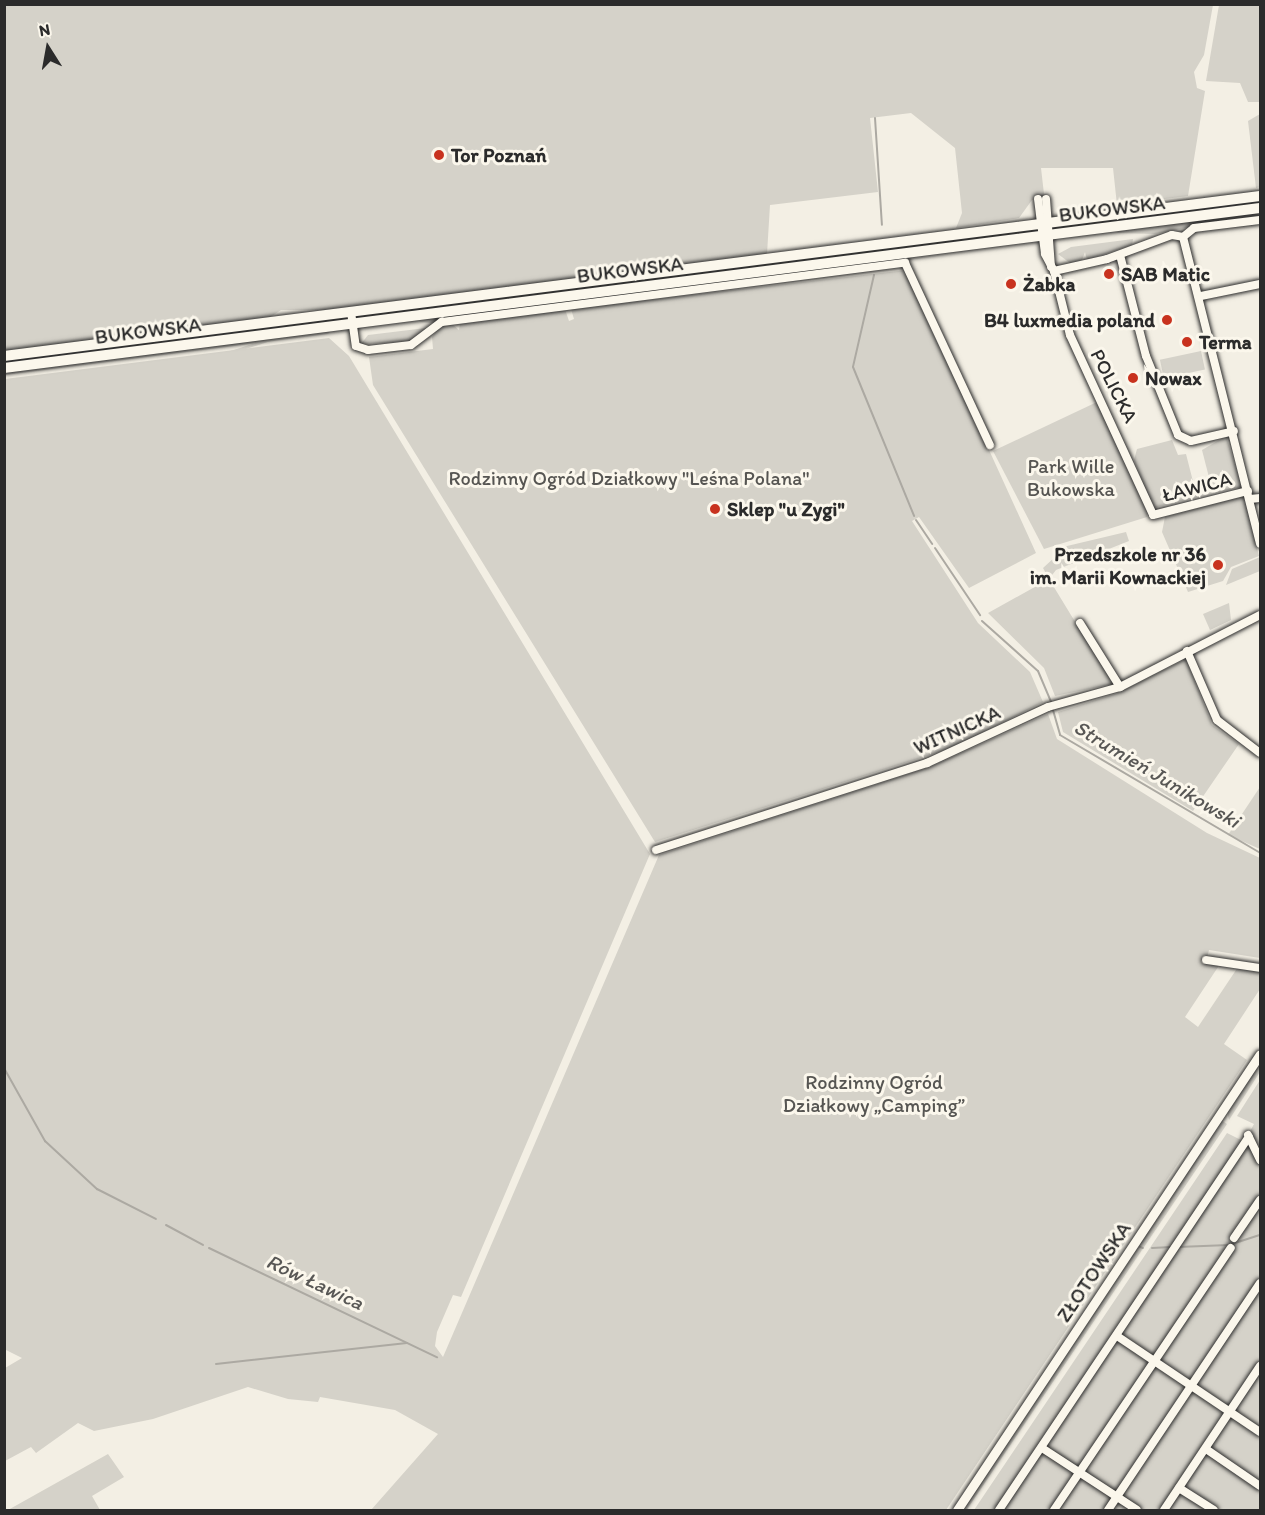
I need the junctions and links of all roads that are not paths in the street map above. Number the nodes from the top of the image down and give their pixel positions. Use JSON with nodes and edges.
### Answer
{"nodes":[{"id":1,"x":1260,"y":196,"type":"edge"},
{"id":2,"x":1042,"y":199,"type":"dead end"},
{"id":3,"x":1260,"y":208,"type":"edge"},
{"id":4,"x":1260,"y":220,"type":"edge"},
{"id":5,"x":1045,"y":223,"type":"junction"},
{"id":6,"x":1047,"y":235,"type":"junction"},
{"id":7,"x":1183,"y":237,"type":"junction"},
{"id":8,"x":1120,"y":255,"type":"junction"},
{"id":9,"x":1053,"y":269,"type":"junction"},
{"id":10,"x":1260,"y":284,"type":"edge"},
{"id":11,"x":1202,"y":296,"type":"junction"},
{"id":12,"x":351,"y":312,"type":"junction"},
{"id":13,"x":353,"y":323,"type":"junction"},
{"id":14,"x":4,"y":356,"type":"edge"},
{"id":15,"x":4,"y":368,"type":"edge"},
{"id":16,"x":1234,"y":431,"type":"junction"},
{"id":17,"x":990,"y":445,"type":"dead end"},
{"id":18,"x":1249,"y":495,"type":"junction"},
{"id":19,"x":1260,"y":498,"type":"edge"},
{"id":20,"x":1153,"y":515,"type":"joint"},
{"id":21,"x":1260,"y":543,"type":"edge"},
{"id":22,"x":1260,"y":615,"type":"edge"},
{"id":23,"x":1080,"y":623,"type":"dead end"},
{"id":24,"x":1187,"y":651,"type":"junction"},
{"id":25,"x":1120,"y":687,"type":"junction"},
{"id":26,"x":1260,"y":753,"type":"edge"},
{"id":27,"x":656,"y":850,"type":"dead end"},
{"id":28,"x":1206,"y":960,"type":"dead end"},
{"id":29,"x":1260,"y":968,"type":"edge"},
{"id":30,"x":1260,"y":1054,"type":"edge"},
{"id":31,"x":1260,"y":1160,"type":"edge"},
{"id":32,"x":1260,"y":1200,"type":"edge"},
{"id":33,"x":1234,"y":1238,"type":"dead end"},
{"id":34,"x":1231,"y":1248,"type":"dead end"},
{"id":35,"x":1260,"y":1283,"type":"edge"},
{"id":36,"x":1116,"y":1336,"type":"junction"},
{"id":37,"x":1153,"y":1361,"type":"junction"},
{"id":38,"x":1260,"y":1366,"type":"edge"},
{"id":39,"x":1257,"y":1377,"type":"edge"},
{"id":40,"x":1191,"y":1386,"type":"junction"},
{"id":41,"x":1230,"y":1411,"type":"junction"},
{"id":42,"x":1260,"y":1432,"type":"edge"},
{"id":43,"x":1042,"y":1448,"type":"junction"},
{"id":44,"x":1206,"y":1449,"type":"junction"},
{"id":45,"x":1080,"y":1473,"type":"junction"},
{"id":46,"x":1260,"y":1486,"type":"edge"},
{"id":47,"x":1179,"y":1488,"type":"junction"},
{"id":48,"x":1117,"y":1497,"type":"junction"},
{"id":49,"x":957,"y":1510,"type":"edge"},
{"id":50,"x":999,"y":1510,"type":"edge"},
{"id":51,"x":1054,"y":1510,"type":"edge"},
{"id":52,"x":1108,"y":1510,"type":"edge"},
{"id":53,"x":1137,"y":1510,"type":"edge"},
{"id":54,"x":1164,"y":1510,"type":"edge"},
{"id":55,"x":1214,"y":1510,"type":"edge"}],
"edges":[{"from":1,"to":5,"type":"main road","name":"BUKOWSKA"},
{"from":2,"to":5,"type":"street","name":"POLICKA"},
{"from":3,"to":6,"type":"main road","name":"BUKOWSKA"},
{"from":4,"to":7,"type":"street"},
{"from":5,"to":6,"type":"street","name":"POLICKA"},
{"from":5,"to":12,"type":"main road","name":"BUKOWSKA"},
{"from":6,"to":9,"type":"street","name":"POLICKA"},
{"from":6,"to":13,"type":"main road","name":"BUKOWSKA"},
{"from":7,"to":8,"type":"street"},
{"from":7,"to":11,"type":"street"},
{"from":8,"to":9,"type":"street"},
{"from":8,"to":16,"type":"street"},
{"from":9,"to":20,"type":"street","name":"POLICKA"},
{"from":10,"to":11,"type":"street"},
{"from":11,"to":16,"type":"street"},
{"from":12,"to":13,"type":"street"},
{"from":12,"to":14,"type":"main road","name":"BUKOWSKA"},
{"from":13,"to":15,"type":"main road","name":"BUKOWSKA"},
{"from":13,"to":17,"type":"street"},
{"from":16,"to":18,"type":"street"},
{"from":18,"to":19,"type":"street","name":"ŁAWICA"},
{"from":18,"to":20,"type":"street","name":"ŁAWICA"},
{"from":18,"to":21,"type":"street"},
{"from":22,"to":24,"type":"street","name":"WITNICKA"},
{"from":23,"to":25,"type":"street"},
{"from":24,"to":25,"type":"street","name":"WITNICKA"},
{"from":24,"to":26,"type":"street"},
{"from":25,"to":27,"type":"street","name":"WITNICKA"},
{"from":28,"to":29,"type":"street"},
{"from":30,"to":49,"type":"street","name":"ZŁOTOWSKA"},
{"from":31,"to":36,"type":"street"},
{"from":32,"to":33,"type":"street"},
{"from":34,"to":37,"type":"street"},
{"from":35,"to":40,"type":"street"},
{"from":36,"to":37,"type":"street"},
{"from":36,"to":43,"type":"street"},
{"from":37,"to":40,"type":"street"},
{"from":37,"to":45,"type":"street"},
{"from":38,"to":39,"type":"street"},
{"from":39,"to":41,"type":"street"},
{"from":40,"to":41,"type":"street"},
{"from":40,"to":48,"type":"street"},
{"from":41,"to":42,"type":"street"},
{"from":41,"to":44,"type":"street"},
{"from":43,"to":45,"type":"street"},
{"from":43,"to":50,"type":"street"},
{"from":44,"to":46,"type":"street"},
{"from":44,"to":47,"type":"street"},
{"from":45,"to":48,"type":"street"},
{"from":45,"to":51,"type":"street"},
{"from":47,"to":54,"type":"street"},
{"from":47,"to":55,"type":"street"},
{"from":48,"to":52,"type":"street"},
{"from":48,"to":53,"type":"street"}]}
